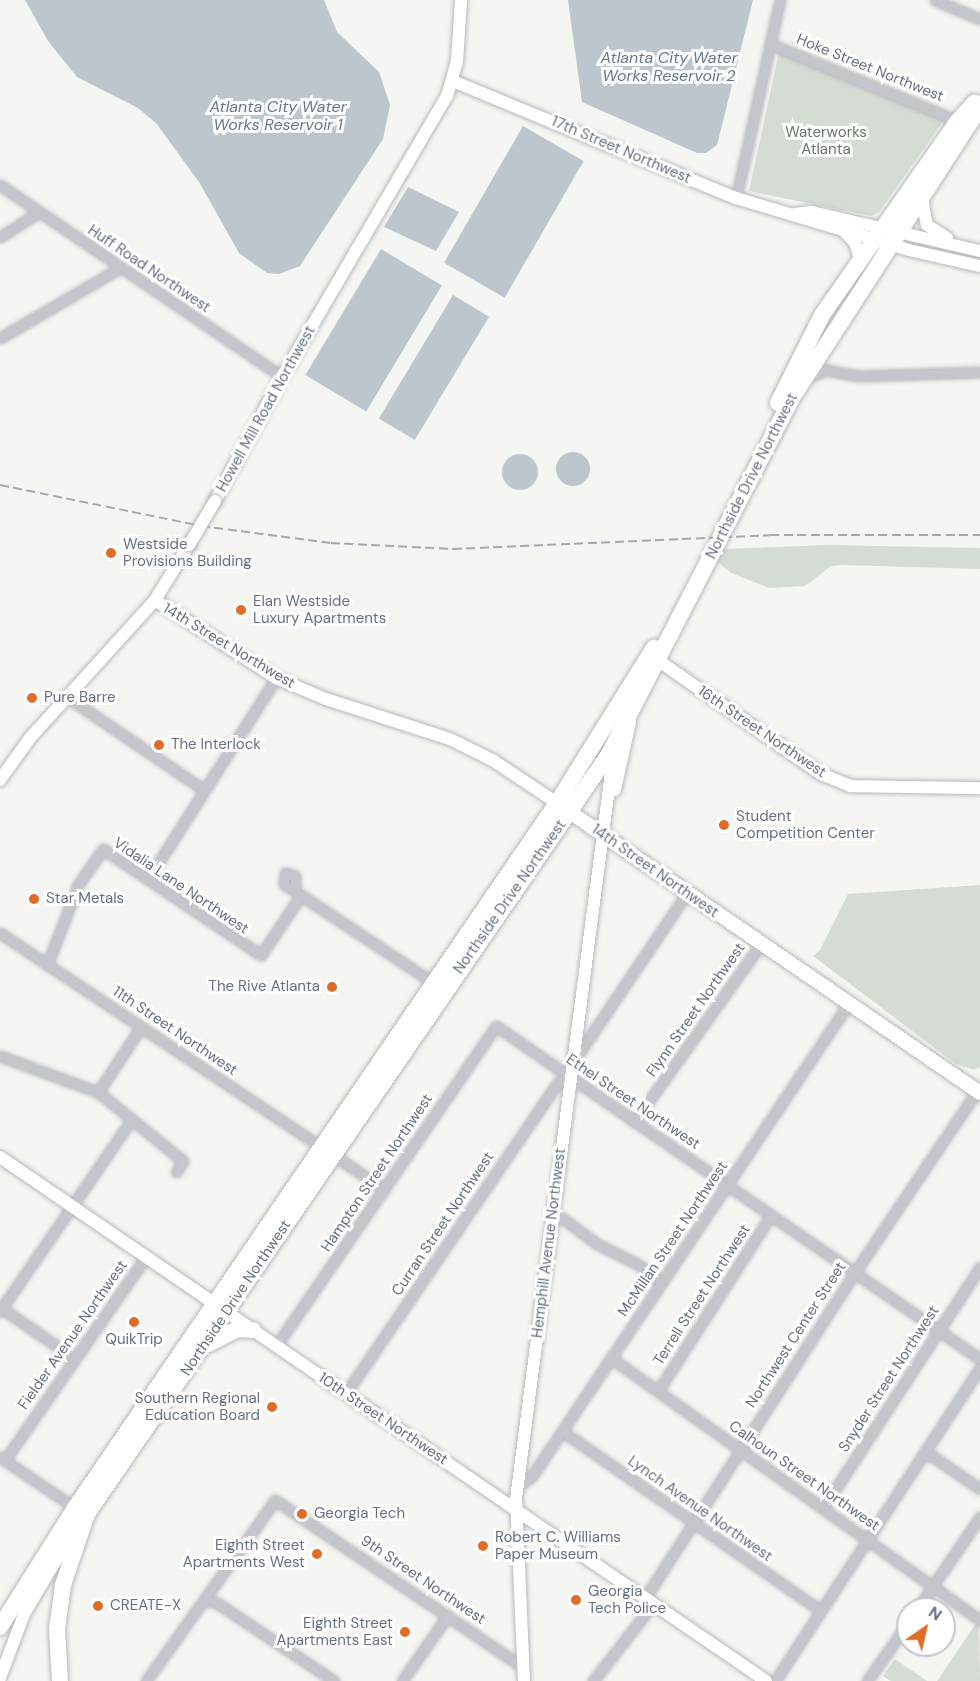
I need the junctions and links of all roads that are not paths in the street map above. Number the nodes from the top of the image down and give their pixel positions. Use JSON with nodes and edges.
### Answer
{"nodes":[{"id":1,"x":461,"y":0,"type":"edge"},
{"id":2,"x":780,"y":0,"type":"edge"},
{"id":3,"x":935,"y":0,"type":"edge"},
{"id":4,"x":980,"y":19,"type":"edge"},
{"id":5,"x":770,"y":44,"type":"junction"},
{"id":6,"x":453,"y":81,"type":"junction"},
{"id":7,"x":980,"y":97,"type":"edge"},
{"id":8,"x":980,"y":107,"type":"edge"},
{"id":9,"x":958,"y":121,"type":"junction"},
{"id":10,"x":0,"y":185,"type":"edge"},
{"id":11,"x":736,"y":198,"type":"junction"},
{"id":12,"x":922,"y":198,"type":"junction"},
{"id":13,"x":39,"y":212,"type":"junction"},
{"id":14,"x":791,"y":215,"type":"junction"},
{"id":15,"x":839,"y":228,"type":"junction"},
{"id":16,"x":886,"y":235,"type":"junction"},
{"id":17,"x":0,"y":237,"type":"edge"},
{"id":18,"x":967,"y":248,"type":"junction"},
{"id":19,"x":980,"y":251,"type":"edge"},
{"id":20,"x":860,"y":258,"type":"junction"},
{"id":21,"x":980,"y":266,"type":"edge"},
{"id":22,"x":120,"y":268,"type":"junction"},
{"id":23,"x":0,"y":338,"type":"edge"},
{"id":24,"x":819,"y":351,"type":"junction"},
{"id":25,"x":980,"y":372,"type":"edge"},
{"id":26,"x":842,"y":375,"type":"junction"},
{"id":27,"x":282,"y":377,"type":"junction"},
{"id":28,"x":798,"y":387,"type":"junction"},
{"id":29,"x":155,"y":600,"type":"junction"},
{"id":30,"x":659,"y":661,"type":"junction"},
{"id":31,"x":276,"y":678,"type":"junction"},
{"id":32,"x":67,"y":697,"type":"junction"},
{"id":33,"x":624,"y":712,"type":"junction"},
{"id":34,"x":615,"y":742,"type":"junction"},
{"id":35,"x":1,"y":777,"type":"edge"},
{"id":36,"x":980,"y":788,"type":"edge"},
{"id":37,"x":204,"y":790,"type":"junction"},
{"id":38,"x":608,"y":807,"type":"junction"},
{"id":39,"x":563,"y":808,"type":"junction"},
{"id":40,"x":605,"y":837,"type":"junction"},
{"id":41,"x":148,"y":879,"type":"junction"},
{"id":42,"x":687,"y":893,"type":"junction"},
{"id":43,"x":0,"y":933,"type":"edge"},
{"id":44,"x":761,"y":944,"type":"junction"},
{"id":45,"x":47,"y":964,"type":"junction"},
{"id":46,"x":435,"y":984,"type":"junction"},
{"id":47,"x":849,"y":1003,"type":"junction"},
{"id":48,"x":141,"y":1027,"type":"junction"},
{"id":49,"x":506,"y":1034,"type":"joint"},
{"id":50,"x":402,"y":1053,"type":"junction"},
{"id":51,"x":0,"y":1056,"type":"edge"},
{"id":52,"x":575,"y":1059,"type":"junction"},
{"id":53,"x":570,"y":1078,"type":"junction"},
{"id":54,"x":98,"y":1092,"type":"junction"},
{"id":55,"x":978,"y":1092,"type":"edge"},
{"id":56,"x":132,"y":1119,"type":"junction"},
{"id":57,"x":634,"y":1122,"type":"junction"},
{"id":58,"x":328,"y":1151,"type":"junction"},
{"id":59,"x":0,"y":1157,"type":"edge"},
{"id":60,"x":176,"y":1172,"type":"dead end"},
{"id":61,"x":727,"y":1185,"type":"junction"},
{"id":62,"x":384,"y":1189,"type":"junction"},
{"id":63,"x":71,"y":1206,"type":"junction"},
{"id":64,"x":771,"y":1215,"type":"junction"},
{"id":65,"x":553,"y":1217,"type":"junction"},
{"id":66,"x":146,"y":1256,"type":"junction"},
{"id":67,"x":980,"y":1267,"type":"edge"},
{"id":68,"x":855,"y":1272,"type":"junction"},
{"id":69,"x":661,"y":1283,"type":"junction"},
{"id":70,"x":1,"y":1308,"type":"edge"},
{"id":71,"x":221,"y":1308,"type":"junction"},
{"id":72,"x":253,"y":1330,"type":"junction"},
{"id":73,"x":938,"y":1330,"type":"junction"},
{"id":74,"x":204,"y":1346,"type":"junction"},
{"id":75,"x":276,"y":1346,"type":"junction"},
{"id":76,"x":611,"y":1358,"type":"junction"},
{"id":77,"x":75,"y":1359,"type":"junction"},
{"id":78,"x":980,"y":1359,"type":"edge"},
{"id":79,"x":980,"y":1368,"type":"edge"},
{"id":80,"x":657,"y":1391,"type":"junction"},
{"id":81,"x":346,"y":1393,"type":"junction"},
{"id":82,"x":562,"y":1431,"type":"junction"},
{"id":83,"x":741,"y":1450,"type":"junction"},
{"id":84,"x":923,"y":1456,"type":"junction"},
{"id":85,"x":2,"y":1458,"type":"edge"},
{"id":86,"x":517,"y":1487,"type":"junction"},
{"id":87,"x":980,"y":1489,"type":"edge"},
{"id":88,"x":515,"y":1508,"type":"junction"},
{"id":89,"x":823,"y":1508,"type":"junction"},
{"id":90,"x":77,"y":1512,"type":"junction"},
{"id":91,"x":980,"y":1517,"type":"edge"},
{"id":92,"x":694,"y":1523,"type":"junction"},
{"id":93,"x":868,"y":1539,"type":"junction"},
{"id":94,"x":933,"y":1587,"type":"junction"},
{"id":95,"x":926,"y":1597,"type":"edge"},
{"id":96,"x":204,"y":1600,"type":"junction"},
{"id":97,"x":649,"y":1601,"type":"junction"},
{"id":98,"x":821,"y":1611,"type":"junction"},
{"id":99,"x":448,"y":1615,"type":"junction"},
{"id":100,"x":980,"y":1620,"type":"edge"},
{"id":101,"x":0,"y":1627,"type":"edge"},
{"id":102,"x":896,"y":1640,"type":"edge"},
{"id":103,"x":523,"y":1667,"type":"junction"},
{"id":104,"x":0,"y":1678,"type":"edge"},
{"id":105,"x":60,"y":1681,"type":"edge"},
{"id":106,"x":146,"y":1681,"type":"edge"},
{"id":107,"x":334,"y":1681,"type":"edge"},
{"id":108,"x":402,"y":1681,"type":"edge"},
{"id":109,"x":524,"y":1681,"type":"edge"},
{"id":110,"x":593,"y":1681,"type":"edge"},
{"id":111,"x":766,"y":1681,"type":"edge"},
{"id":112,"x":775,"y":1681,"type":"edge"},
{"id":113,"x":867,"y":1681,"type":"edge"}],
"edges":[{"from":1,"to":6,"type":"street","name":"Howell Mill Road Northwest"},
{"from":2,"to":5,"type":"street"},
{"from":3,"to":4,"type":"street"},
{"from":5,"to":9,"type":"street","name":"Hoke Street Northwest"},
{"from":5,"to":11,"type":"street"},
{"from":6,"to":11,"type":"street","name":"17th Street Northwest"},
{"from":6,"to":27,"type":"street","name":"Howell Mill Road Northwest"},
{"from":7,"to":9,"type":"highway","name":"Northside Drive Northwest"},
{"from":8,"to":12,"type":"highway","name":"Northside Drive Northwest"},
{"from":9,"to":16,"type":"highway","name":"Northside Drive Northwest"},
{"from":10,"to":13,"type":"street","name":"Huff Road Northwest"},
{"from":11,"to":14,"type":"street","name":"17th Street Northwest"},
{"from":12,"to":16,"type":"highway","name":"Northside Drive Northwest"},
{"from":12,"to":18,"type":"street"},
{"from":13,"to":17,"type":"street"},
{"from":13,"to":22,"type":"street","name":"Huff Road Northwest"},
{"from":14,"to":15,"type":"street","name":"17th Street Northwest"},
{"from":14,"to":16,"type":"street","name":"17th Street Northwest"},
{"from":15,"to":16,"type":"street","name":"17th Street Northwest"},
{"from":15,"to":20,"type":"street"},
{"from":16,"to":18,"type":"street","name":"17th Street Northwest"},
{"from":16,"to":20,"type":"highway","name":"Northside Drive Northwest"},
{"from":16,"to":21,"type":"street","name":"17th Street Northwest"},
{"from":16,"to":24,"type":"highway","name":"Northside Drive Northwest"},
{"from":18,"to":19,"type":"street","name":"17th Street Northwest"},
{"from":20,"to":33,"type":"highway","name":"Northside Drive Northwest"},
{"from":22,"to":23,"type":"street"},
{"from":22,"to":27,"type":"street","name":"Huff Road Northwest"},
{"from":24,"to":26,"type":"street"},
{"from":24,"to":28,"type":"highway","name":"Northside Drive Northwest"},
{"from":25,"to":26,"type":"street"},
{"from":26,"to":28,"type":"street"},
{"from":27,"to":29,"type":"street","name":"Howell Mill Road Northwest","bridge":true},
{"from":28,"to":30,"type":"highway","name":"Northside Drive Northwest"},
{"from":29,"to":31,"type":"street","name":"14th Street Northwest"},
{"from":29,"to":32,"type":"street","name":"Howell Mill Road Northwest"},
{"from":30,"to":33,"type":"highway","name":"Northside Drive Northwest"},
{"from":30,"to":36,"type":"street","name":"16th Street Northwest"},
{"from":31,"to":37,"type":"street"},
{"from":31,"to":39,"type":"street","name":"14th Street Northwest"},
{"from":32,"to":35,"type":"street","name":"Howell Mill Road Northwest"},
{"from":32,"to":37,"type":"street"},
{"from":33,"to":34,"type":"highway","name":"Northside Drive Northwest"},
{"from":33,"to":38,"type":"street","name":"Hemphill Avenue Northwest"},
{"from":33,"to":39,"type":"highway","name":"Northside Drive Northwest"},
{"from":34,"to":38,"type":"street","name":"Hemphill Avenue Northwest"},
{"from":34,"to":39,"type":"highway","name":"Northside Drive Northwest"},
{"from":37,"to":41,"type":"street"},
{"from":38,"to":40,"type":"street","name":"Hemphill Avenue Northwest"},
{"from":39,"to":40,"type":"main road","name":"14th Street Northwest"},
{"from":39,"to":46,"type":"highway","name":"Northside Drive Northwest"},
{"from":39,"to":50,"type":"highway","name":"Northside Drive Northwest"},
{"from":40,"to":42,"type":"main road","name":"14th Street Northwest"},
{"from":40,"to":52,"type":"street","name":"Hemphill Avenue Northwest"},
{"from":41,"to":45,"type":"street","name":"Vidalia Lane Northwest"},
{"from":41,"to":46,"type":"street","name":"Vidalia Lane Northwest"},
{"from":42,"to":44,"type":"main road","name":"14th Street Northwest"},
{"from":42,"to":52,"type":"street"},
{"from":43,"to":45,"type":"street","name":"11th Street Northwest"},
{"from":44,"to":47,"type":"main road","name":"14th Street Northwest"},
{"from":44,"to":57,"type":"street","name":"Flynn Street Northwest"},
{"from":45,"to":48,"type":"street","name":"11th Street Northwest"},
{"from":46,"to":50,"type":"highway"},
{"from":46,"to":58,"type":"highway","name":"Northside Drive Northwest"},
{"from":47,"to":55,"type":"main road","name":"14th Street Northwest"},
{"from":47,"to":61,"type":"street","name":"McMillan Street Northwest"},
{"from":48,"to":54,"type":"street"},
{"from":48,"to":58,"type":"street","name":"11th Street Northwest"},
{"from":49,"to":53,"type":"street","name":"Ethel Street Northwest"},
{"from":49,"to":62,"type":"street","name":"Hampton Street Northwest"},
{"from":50,"to":58,"type":"highway","name":"Northside Drive Northwest"},
{"from":51,"to":54,"type":"street"},
{"from":52,"to":53,"type":"street","name":"Hemphill Avenue Northwest"},
{"from":53,"to":57,"type":"street","name":"Ethel Street Northwest"},
{"from":53,"to":65,"type":"street","name":"Hemphill Avenue Northwest"},
{"from":53,"to":81,"type":"street","name":"Curran Street Northwest"},
{"from":54,"to":56,"type":"street"},
{"from":55,"to":68,"type":"street","name":"Northwest Center Street"},
{"from":56,"to":60,"type":"street"},
{"from":56,"to":63,"type":"street"},
{"from":57,"to":61,"type":"street","name":"Ethel Street Northwest"},
{"from":58,"to":62,"type":"street","name":"11th Street Northwest"},
{"from":58,"to":71,"type":"highway","name":"Northside Drive Northwest"},
{"from":59,"to":63,"type":"street","name":"10th Street Northwest"},
{"from":61,"to":64,"type":"street","name":"Ethel Street Northwest"},
{"from":61,"to":69,"type":"street","name":"McMillan Street Northwest"},
{"from":62,"to":75,"type":"street","name":"Hampton Street Northwest"},
{"from":63,"to":66,"type":"street","name":"10th Street Northwest"},
{"from":63,"to":70,"type":"street"},
{"from":64,"to":68,"type":"street","name":"Ethel Street Northwest"},
{"from":64,"to":80,"type":"street","name":"Terrell Street Northwest"},
{"from":65,"to":69,"type":"street"},
{"from":65,"to":86,"type":"street","name":"Hemphill Avenue Northwest"},
{"from":66,"to":71,"type":"street","name":"10th Street Northwest"},
{"from":66,"to":77,"type":"street","name":"Fielder Avenue Northwest"},
{"from":67,"to":73,"type":"street","name":"Snyder Street Northwest"},
{"from":68,"to":73,"type":"street","name":"Ethel Street Northwest"},
{"from":68,"to":83,"type":"street","name":"Northwest Center Street"},
{"from":69,"to":76,"type":"street","name":"McMillan Street Northwest"},
{"from":70,"to":77,"type":"street"},
{"from":71,"to":72,"type":"street","name":"10th Street Northwest"},
{"from":71,"to":74,"type":"highway","name":"Northside Drive Northwest"},
{"from":71,"to":90,"type":"highway","name":"Northside Drive Northwest"},
{"from":72,"to":74,"type":"highway"},
{"from":72,"to":75,"type":"street","name":"10th Street Northwest"},
{"from":73,"to":78,"type":"street","name":"Ethel Street Northwest"},
{"from":73,"to":89,"type":"street","name":"Snyder Street Northwest"},
{"from":74,"to":90,"type":"highway","name":"Northside Drive Northwest"},
{"from":75,"to":81,"type":"street","name":"10th Street Northwest"},
{"from":76,"to":80,"type":"street","name":"Calhoun Street Northwest"},
{"from":76,"to":82,"type":"street","name":"McMillan Street Northwest"},
{"from":77,"to":85,"type":"street","name":"Fielder Avenue Northwest"},
{"from":79,"to":84,"type":"street"},
{"from":80,"to":83,"type":"street","name":"Calhoun Street Northwest"},
{"from":81,"to":88,"type":"street","name":"10th Street Northwest"},
{"from":82,"to":86,"type":"street","name":"McMillan Street Northwest"},
{"from":82,"to":92,"type":"street","name":"Lynch Avenue Northwest"},
{"from":83,"to":89,"type":"street","name":"Calhoun Street Northwest"},
{"from":83,"to":92,"type":"street","name":"Northwest Center Street"},
{"from":84,"to":87,"type":"street"},
{"from":84,"to":93,"type":"street"},
{"from":85,"to":90,"type":"street"},
{"from":86,"to":88,"type":"street","name":"Hemphill Avenue Northwest"},
{"from":88,"to":97,"type":"street","name":"10th Street Northwest"},
{"from":88,"to":103,"type":"street","name":"Hemphill Avenue Northwest"},
{"from":89,"to":93,"type":"street","name":"Calhoun Street Northwest"},
{"from":90,"to":101,"type":"highway","name":"Northside Drive Northwest"},
{"from":90,"to":104,"type":"street"},
{"from":90,"to":105,"type":"highway","name":"Northside Drive Northwest"},
{"from":91,"to":94,"type":"street"},
{"from":92,"to":97,"type":"street","name":"Northwest Center Street"},
{"from":92,"to":98,"type":"street","name":"Lynch Avenue Northwest"},
{"from":93,"to":94,"type":"street","name":"Calhoun Street Northwest"},
{"from":93,"to":98,"type":"street"},
{"from":94,"to":95,"type":"street"},
{"from":94,"to":100,"type":"street","name":"Calhoun Street Northwest"},
{"from":96,"to":99,"type":"street","name":"9th Street Northwest"},
{"from":96,"to":106,"type":"street"},
{"from":96,"to":107,"type":"street"},
{"from":97,"to":110,"type":"street","name":"Northwest Center Street"},
{"from":97,"to":111,"type":"street","name":"10th Street Northwest"},
{"from":98,"to":112,"type":"street"},
{"from":99,"to":103,"type":"street","name":"9th Street Northwest"},
{"from":99,"to":108,"type":"street"},
{"from":102,"to":113,"type":"street"},
{"from":103,"to":109,"type":"street","name":"Hemphill Avenue Northwest"}]}
